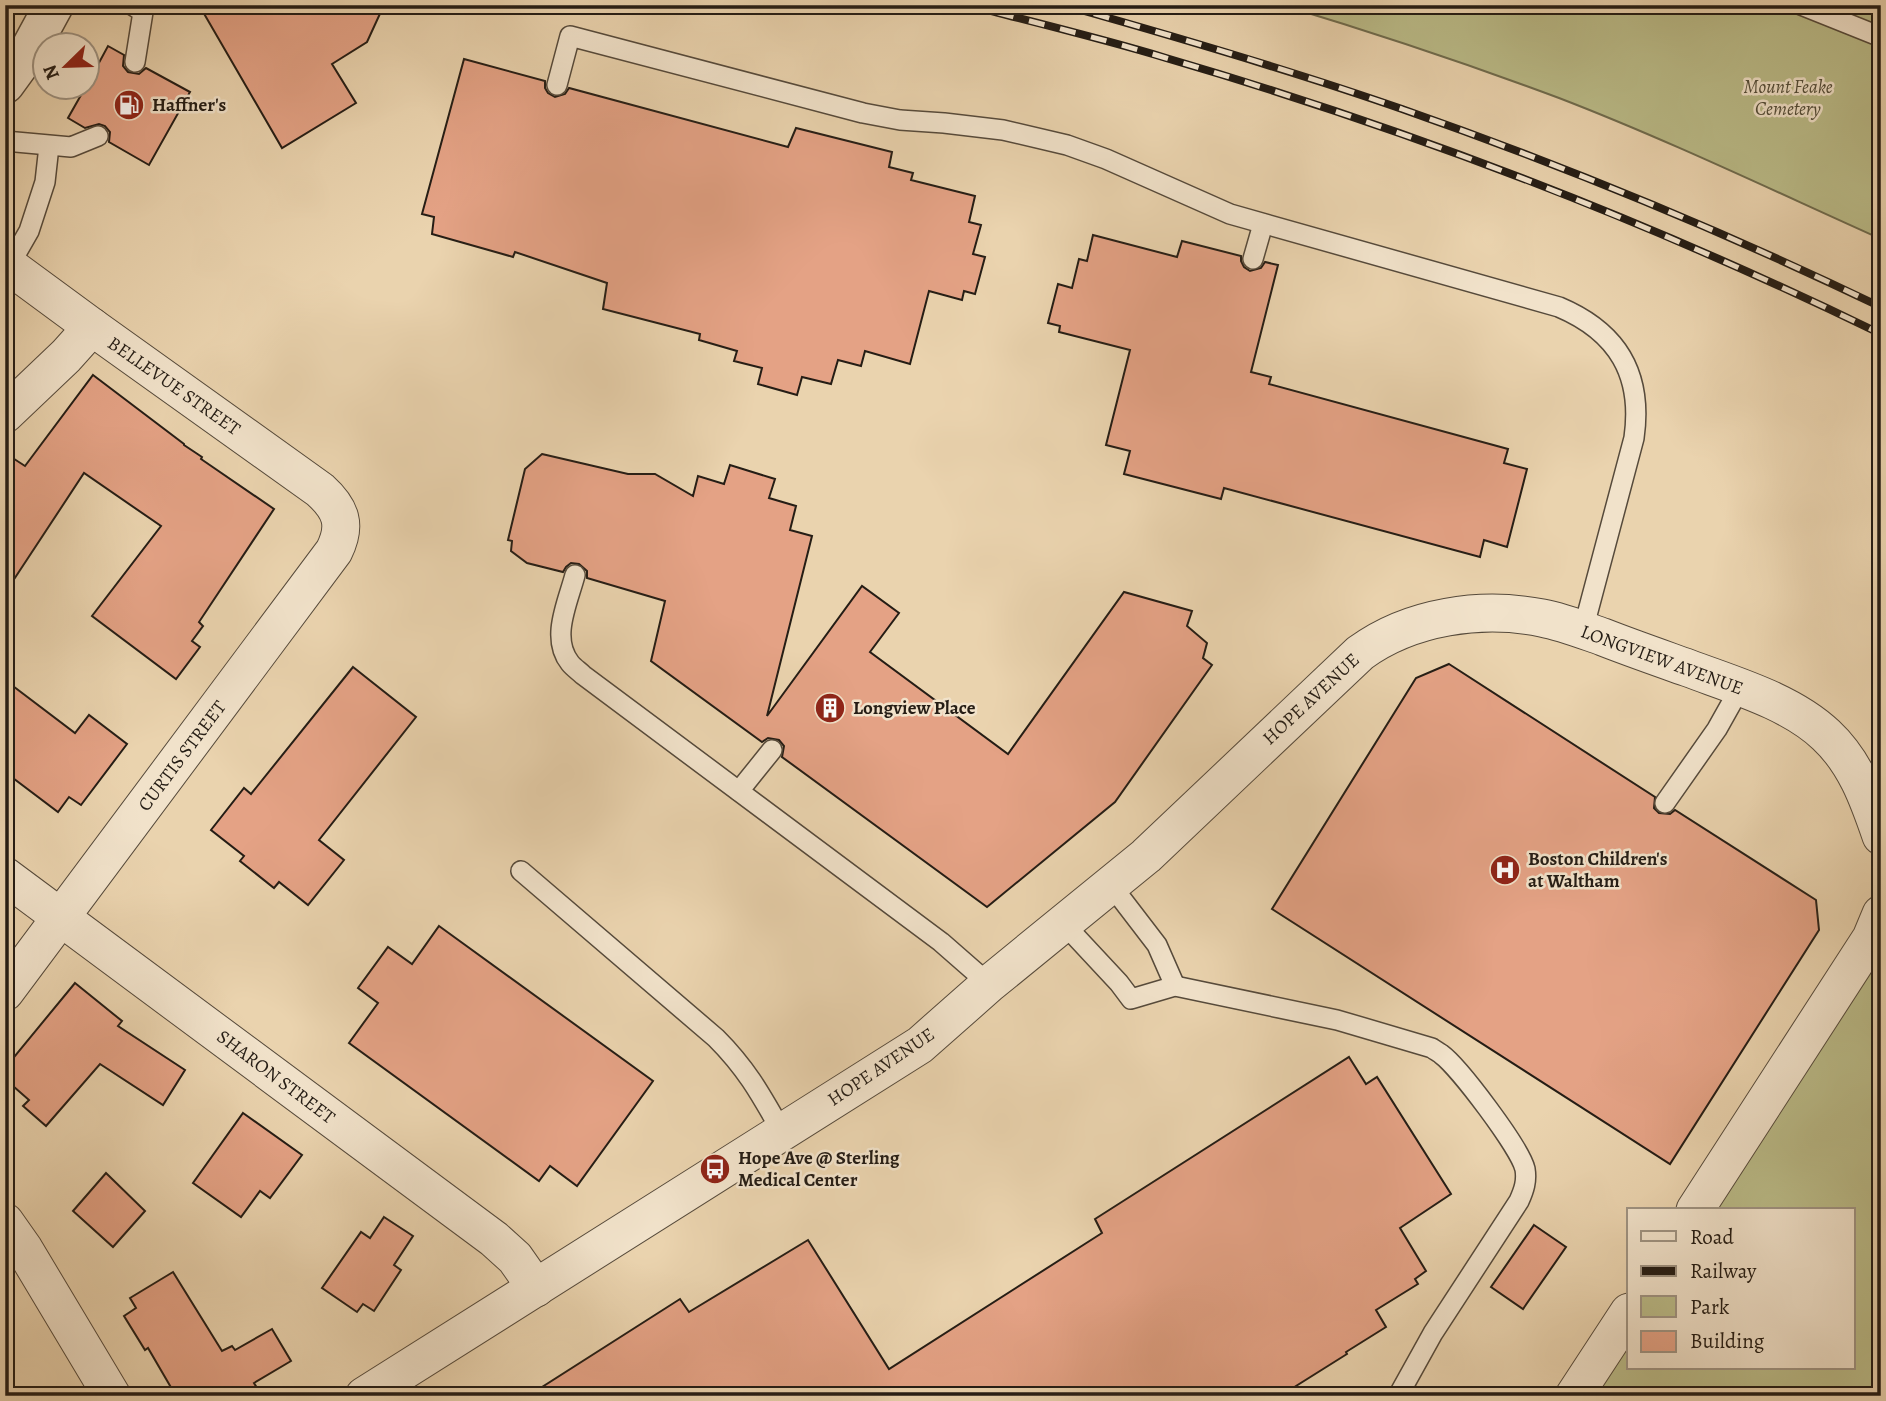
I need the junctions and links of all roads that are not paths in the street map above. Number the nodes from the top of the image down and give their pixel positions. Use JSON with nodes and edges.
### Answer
{"nodes":[{"id":1,"x":54,"y":5,"type":"edge"},
{"id":2,"x":132,"y":5,"type":"edge"},
{"id":3,"x":1801,"y":5,"type":"edge"},
{"id":4,"x":1847,"y":13,"type":"edge"},
{"id":5,"x":1881,"y":37,"type":"edge"},
{"id":6,"x":135,"y":62,"type":"dead end"},
{"id":7,"x":5,"y":84,"type":"edge"},
{"id":8,"x":557,"y":85,"type":"dead end"},
{"id":9,"x":98,"y":136,"type":"dead end"},
{"id":10,"x":5,"y":142,"type":"edge"},
{"id":11,"x":49,"y":146,"type":"junction"},
{"id":12,"x":1263,"y":224,"type":"junction"},
{"id":13,"x":1254,"y":259,"type":"dead end"},
{"id":14,"x":7,"y":264,"type":"edge"},
{"id":15,"x":92,"y":327,"type":"junction"},
{"id":16,"x":5,"y":415,"type":"edge"},
{"id":17,"x":339,"y":513,"type":"joint"},
{"id":18,"x":575,"y":575,"type":"dead end"},
{"id":19,"x":1583,"y":630,"type":"junction"},
{"id":20,"x":1377,"y":641,"type":"joint"},
{"id":21,"x":1740,"y":688,"type":"junction"},
{"id":22,"x":772,"y":750,"type":"dead end"},
{"id":23,"x":739,"y":792,"type":"junction"},
{"id":24,"x":1665,"y":803,"type":"dead end"},
{"id":25,"x":1881,"y":836,"type":"edge"},
{"id":26,"x":521,"y":871,"type":"dead end"},
{"id":27,"x":5,"y":876,"type":"edge"},
{"id":28,"x":1111,"y":885,"type":"junction"},
{"id":29,"x":1881,"y":914,"type":"edge"},
{"id":30,"x":61,"y":917,"type":"junction"},
{"id":31,"x":1064,"y":924,"type":"junction"},
{"id":32,"x":989,"y":984,"type":"junction"},
{"id":33,"x":1175,"y":986,"type":"junction"},
{"id":34,"x":5,"y":992,"type":"edge"},
{"id":35,"x":782,"y":1132,"type":"junction"},
{"id":36,"x":1696,"y":1208,"type":"edge"},
{"id":37,"x":5,"y":1222,"type":"edge"},
{"id":38,"x":536,"y":1288,"type":"junction"},
{"id":39,"x":1627,"y":1315,"type":"edge"},
{"id":40,"x":112,"y":1396,"type":"edge"},
{"id":41,"x":364,"y":1396,"type":"edge"},
{"id":42,"x":1398,"y":1396,"type":"edge"},
{"id":43,"x":1574,"y":1396,"type":"edge"}],
"edges":[{"from":1,"to":7,"type":"street"},
{"from":2,"to":6,"type":"lane"},
{"from":3,"to":4,"type":"lane"},
{"from":4,"to":5,"type":"lane"},
{"from":8,"to":12,"type":"lane"},
{"from":9,"to":11,"type":"lane"},
{"from":10,"to":11,"type":"lane"},
{"from":11,"to":14,"type":"lane"},
{"from":12,"to":13,"type":"lane"},
{"from":12,"to":19,"type":"lane"},
{"from":14,"to":15,"type":"street","name":"BELLEVUE STREET"},
{"from":15,"to":16,"type":"street"},
{"from":15,"to":17,"type":"street","name":"BELLEVUE STREET"},
{"from":17,"to":30,"type":"street","name":"CURTIS STREET"},
{"from":18,"to":23,"type":"lane"},
{"from":19,"to":20,"type":"street","name":"LONGVIEW AVENUE"},
{"from":19,"to":21,"type":"street","name":"LONGVIEW AVENUE"},
{"from":20,"to":28,"type":"street","name":"HOPE AVENUE"},
{"from":21,"to":24,"type":"lane"},
{"from":21,"to":25,"type":"street","name":"LONGVIEW AVENUE"},
{"from":22,"to":23,"type":"lane"},
{"from":23,"to":32,"type":"lane"},
{"from":26,"to":35,"type":"lane"},
{"from":27,"to":30,"type":"street","name":"SHARON STREET"},
{"from":28,"to":31,"type":"street","name":"HOPE AVENUE"},
{"from":28,"to":33,"type":"lane"},
{"from":29,"to":36,"type":"street"},
{"from":30,"to":34,"type":"street","name":"CURTIS STREET"},
{"from":30,"to":38,"type":"street","name":"SHARON STREET"},
{"from":31,"to":32,"type":"street","name":"HOPE AVENUE"},
{"from":31,"to":33,"type":"lane"},
{"from":32,"to":35,"type":"street","name":"HOPE AVENUE"},
{"from":33,"to":42,"type":"lane"},
{"from":35,"to":38,"type":"street","name":"HOPE AVENUE"},
{"from":37,"to":40,"type":"street"},
{"from":38,"to":41,"type":"street","name":"HOPE AVENUE"},
{"from":39,"to":43,"type":"street"}]}
